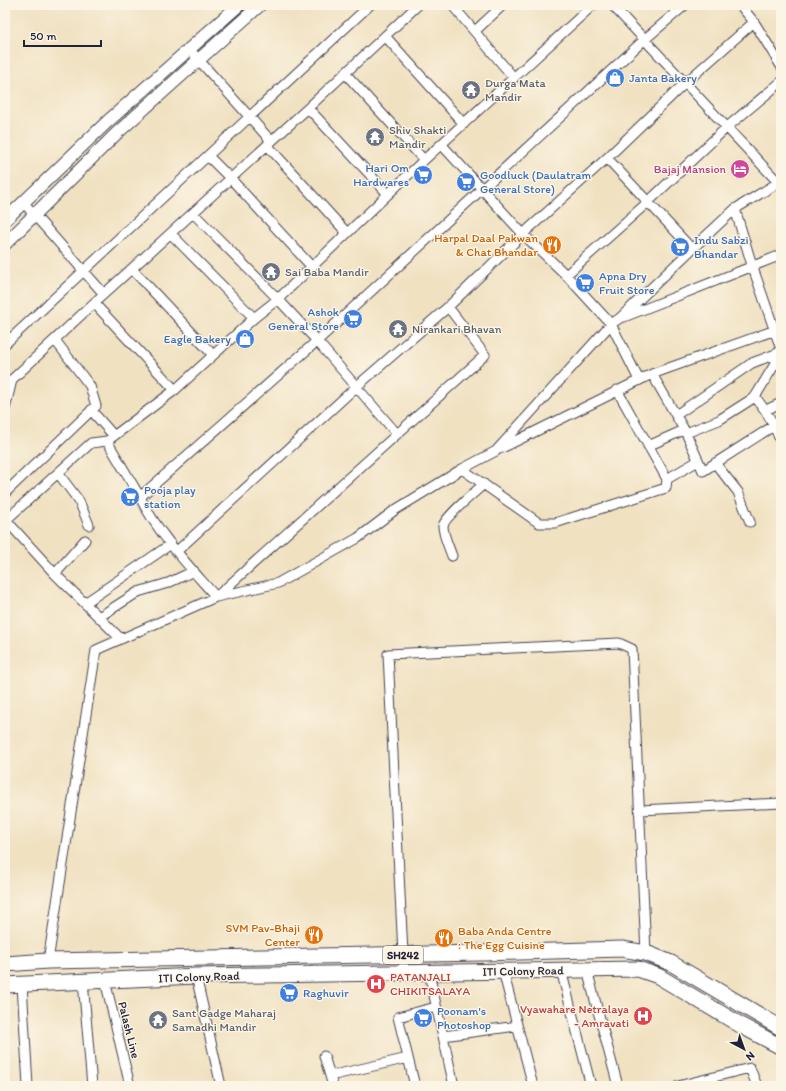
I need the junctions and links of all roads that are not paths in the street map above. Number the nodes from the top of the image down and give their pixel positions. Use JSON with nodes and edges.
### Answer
{"nodes":[{"id":1,"x":239,"y":5,"type":"edge"},
{"id":2,"x":260,"y":5,"type":"edge"},
{"id":3,"x":370,"y":5,"type":"edge"},
{"id":4,"x":418,"y":5,"type":"edge"},
{"id":5,"x":453,"y":5,"type":"edge"},
{"id":6,"x":503,"y":5,"type":"edge"},
{"id":7,"x":593,"y":5,"type":"edge"},
{"id":8,"x":612,"y":5,"type":"edge"},
{"id":9,"x":685,"y":5,"type":"edge"},
{"id":10,"x":740,"y":5,"type":"edge"},
{"id":11,"x":754,"y":22,"type":"junction"},
{"id":12,"x":475,"y":31,"type":"junction"},
{"id":13,"x":385,"y":36,"type":"junction"},
{"id":14,"x":644,"y":40,"type":"junction"},
{"id":15,"x":189,"y":49,"type":"junction"},
{"id":16,"x":199,"y":60,"type":"junction"},
{"id":17,"x":781,"y":66,"type":"edge"},
{"id":18,"x":345,"y":73,"type":"junction"},
{"id":19,"x":514,"y":78,"type":"junction"},
{"id":20,"x":781,"y":82,"type":"edge"},
{"id":21,"x":685,"y":83,"type":"junction"},
{"id":22,"x":308,"y":108,"type":"junction"},
{"id":23,"x":249,"y":118,"type":"junction"},
{"id":24,"x":464,"y":124,"type":"junction"},
{"id":25,"x":726,"y":128,"type":"junction"},
{"id":26,"x":269,"y":143,"type":"junction"},
{"id":27,"x":442,"y":145,"type":"junction"},
{"id":28,"x":208,"y":156,"type":"junction"},
{"id":29,"x":607,"y":158,"type":"junction"},
{"id":30,"x":424,"y":160,"type":"junction"},
{"id":31,"x":231,"y":179,"type":"junction"},
{"id":32,"x":779,"y":181,"type":"edge"},
{"id":33,"x":482,"y":188,"type":"junction"},
{"id":34,"x":388,"y":194,"type":"junction"},
{"id":35,"x":23,"y":202,"type":"junction"},
{"id":36,"x":648,"y":202,"type":"junction"},
{"id":37,"x":735,"y":209,"type":"junction"},
{"id":38,"x":193,"y":213,"type":"junction"},
{"id":39,"x":35,"y":214,"type":"junction"},
{"id":40,"x":5,"y":220,"type":"edge"},
{"id":41,"x":346,"y":233,"type":"junction"},
{"id":42,"x":171,"y":234,"type":"junction"},
{"id":43,"x":523,"y":234,"type":"junction"},
{"id":44,"x":5,"y":244,"type":"edge"},
{"id":45,"x":692,"y":249,"type":"junction"},
{"id":46,"x":781,"y":255,"type":"edge"},
{"id":47,"x":752,"y":265,"type":"junction"},
{"id":48,"x":312,"y":266,"type":"junction"},
{"id":49,"x":132,"y":269,"type":"junction"},
{"id":50,"x":83,"y":270,"type":"junction"},
{"id":51,"x":566,"y":274,"type":"junction"},
{"id":52,"x":104,"y":294,"type":"junction"},
{"id":53,"x":278,"y":299,"type":"junction"},
{"id":54,"x":94,"y":303,"type":"junction"},
{"id":55,"x":448,"y":307,"type":"junction"},
{"id":56,"x":254,"y":318,"type":"junction"},
{"id":57,"x":620,"y":318,"type":"junction"},
{"id":58,"x":611,"y":324,"type":"junction"},
{"id":59,"x":778,"y":329,"type":"edge"},
{"id":60,"x":55,"y":340,"type":"junction"},
{"id":61,"x":317,"y":341,"type":"junction"},
{"id":62,"x":5,"y":344,"type":"edge"},
{"id":63,"x":781,"y":349,"type":"edge"},
{"id":64,"x":781,"y":353,"type":"edge"},
{"id":65,"x":213,"y":355,"type":"junction"},
{"id":66,"x":652,"y":374,"type":"junction"},
{"id":67,"x":639,"y":380,"type":"junction"},
{"id":68,"x":8,"y":383,"type":"edge"},
{"id":69,"x":356,"y":387,"type":"junction"},
{"id":70,"x":175,"y":390,"type":"junction"},
{"id":71,"x":617,"y":390,"type":"junction"},
{"id":72,"x":756,"y":397,"type":"junction"},
{"id":73,"x":781,"y":403,"type":"edge"},
{"id":74,"x":5,"y":409,"type":"edge"},
{"id":75,"x":91,"y":410,"type":"junction"},
{"id":76,"x":766,"y":410,"type":"junction"},
{"id":77,"x":676,"y":415,"type":"junction"},
{"id":78,"x":775,"y":425,"type":"junction"},
{"id":79,"x":685,"y":432,"type":"junction"},
{"id":80,"x":397,"y":434,"type":"junction"},
{"id":81,"x":110,"y":438,"type":"junction"},
{"id":82,"x":781,"y":443,"type":"edge"},
{"id":83,"x":648,"y":446,"type":"junction"},
{"id":84,"x":496,"y":451,"type":"junction"},
{"id":85,"x":698,"y":461,"type":"junction"},
{"id":86,"x":715,"y":463,"type":"junction"},
{"id":87,"x":462,"y":469,"type":"junction"},
{"id":88,"x":58,"y":473,"type":"junction"},
{"id":89,"x":667,"y":479,"type":"junction"},
{"id":90,"x":484,"y":484,"type":"junction"},
{"id":91,"x":5,"y":493,"type":"edge"},
{"id":92,"x":140,"y":497,"type":"junction"},
{"id":93,"x":5,"y":519,"type":"edge"},
{"id":94,"x":750,"y":522,"type":"dead end"},
{"id":95,"x":89,"y":525,"type":"dead end"},
{"id":96,"x":84,"y":540,"type":"dead end"},
{"id":97,"x":174,"y":548,"type":"junction"},
{"id":98,"x":452,"y":556,"type":"dead end"},
{"id":99,"x":194,"y":571,"type":"junction"},
{"id":100,"x":55,"y":574,"type":"junction"},
{"id":101,"x":216,"y":597,"type":"junction"},
{"id":102,"x":85,"y":603,"type":"junction"},
{"id":103,"x":99,"y":617,"type":"junction"},
{"id":104,"x":121,"y":639,"type":"junction"},
{"id":105,"x":781,"y":804,"type":"edge"},
{"id":106,"x":640,"y":810,"type":"junction"},
{"id":107,"x":646,"y":953,"type":"junction"},
{"id":108,"x":404,"y":955,"type":"junction"},
{"id":109,"x":48,"y":961,"type":"junction"},
{"id":110,"x":5,"y":964,"type":"edge"},
{"id":111,"x":561,"y":970,"type":"junction"},
{"id":112,"x":587,"y":970,"type":"junction"},
{"id":113,"x":503,"y":971,"type":"junction"},
{"id":114,"x":429,"y":972,"type":"junction"},
{"id":115,"x":404,"y":973,"type":"junction"},
{"id":116,"x":5,"y":976,"type":"edge"},
{"id":117,"x":196,"y":976,"type":"junction"},
{"id":118,"x":94,"y":980,"type":"junction"},
{"id":119,"x":22,"y":984,"type":"junction"},
{"id":120,"x":5,"y":985,"type":"edge"},
{"id":121,"x":436,"y":1008,"type":"junction"},
{"id":122,"x":517,"y":1026,"type":"junction"},
{"id":123,"x":781,"y":1028,"type":"edge"},
{"id":124,"x":443,"y":1036,"type":"junction"},
{"id":125,"x":781,"y":1047,"type":"edge"},
{"id":126,"x":324,"y":1056,"type":"dead end"},
{"id":127,"x":408,"y":1058,"type":"junction"},
{"id":128,"x":330,"y":1076,"type":"junction"},
{"id":129,"x":28,"y":1086,"type":"edge"},
{"id":130,"x":92,"y":1086,"type":"edge"},
{"id":131,"x":130,"y":1086,"type":"edge"},
{"id":132,"x":221,"y":1086,"type":"edge"},
{"id":133,"x":333,"y":1086,"type":"edge"},
{"id":134,"x":415,"y":1086,"type":"edge"},
{"id":135,"x":454,"y":1086,"type":"edge"},
{"id":136,"x":533,"y":1086,"type":"edge"},
{"id":137,"x":591,"y":1086,"type":"edge"},
{"id":138,"x":618,"y":1086,"type":"edge"},
{"id":139,"x":678,"y":1086,"type":"edge"},
{"id":140,"x":757,"y":1086,"type":"edge"}],
"edges":[{"from":1,"to":15,"type":"street"},
{"from":2,"to":16,"type":"street"},
{"from":3,"to":23,"type":"street"},
{"from":4,"to":13,"type":"street"},
{"from":5,"to":12,"type":"street"},
{"from":6,"to":12,"type":"street"},
{"from":7,"to":19,"type":"street"},
{"from":8,"to":14,"type":"street"},
{"from":9,"to":14,"type":"street"},
{"from":10,"to":11,"type":"street"},
{"from":11,"to":17,"type":"street"},
{"from":11,"to":21,"type":"street"},
{"from":12,"to":19,"type":"street"},
{"from":13,"to":18,"type":"street"},
{"from":13,"to":24,"type":"street"},
{"from":14,"to":21,"type":"street"},
{"from":14,"to":33,"type":"street"},
{"from":15,"to":16,"type":"street"},
{"from":15,"to":35,"type":"street"},
{"from":16,"to":23,"type":"street"},
{"from":16,"to":39,"type":"street"},
{"from":18,"to":22,"type":"street"},
{"from":18,"to":30,"type":"street"},
{"from":19,"to":24,"type":"street"},
{"from":20,"to":25,"type":"street"},
{"from":21,"to":25,"type":"street"},
{"from":21,"to":29,"type":"street"},
{"from":22,"to":26,"type":"street"},
{"from":22,"to":34,"type":"street"},
{"from":23,"to":26,"type":"street"},
{"from":23,"to":28,"type":"street"},
{"from":24,"to":27,"type":"street"},
{"from":25,"to":32,"type":"street"},
{"from":25,"to":36,"type":"street"},
{"from":26,"to":31,"type":"street"},
{"from":26,"to":41,"type":"street"},
{"from":27,"to":30,"type":"street"},
{"from":27,"to":33,"type":"street"},
{"from":28,"to":31,"type":"street"},
{"from":28,"to":50,"type":"street"},
{"from":29,"to":36,"type":"street"},
{"from":29,"to":43,"type":"street"},
{"from":30,"to":34,"type":"street"},
{"from":31,"to":38,"type":"street"},
{"from":31,"to":48,"type":"street"},
{"from":32,"to":37,"type":"street"},
{"from":33,"to":43,"type":"street"},
{"from":33,"to":61,"type":"street"},
{"from":34,"to":41,"type":"street"},
{"from":35,"to":39,"type":"street"},
{"from":35,"to":40,"type":"street"},
{"from":36,"to":45,"type":"street"},
{"from":36,"to":51,"type":"street"},
{"from":37,"to":45,"type":"street"},
{"from":37,"to":47,"type":"street"},
{"from":38,"to":42,"type":"street"},
{"from":38,"to":53,"type":"street"},
{"from":39,"to":44,"type":"street"},
{"from":39,"to":50,"type":"street"},
{"from":41,"to":48,"type":"street"},
{"from":42,"to":49,"type":"street"},
{"from":42,"to":56,"type":"street"},
{"from":43,"to":51,"type":"street"},
{"from":43,"to":55,"type":"street"},
{"from":45,"to":57,"type":"street"},
{"from":46,"to":47,"type":"street"},
{"from":47,"to":57,"type":"street"},
{"from":47,"to":59,"type":"street"},
{"from":48,"to":53,"type":"street"},
{"from":49,"to":52,"type":"street"},
{"from":49,"to":65,"type":"street"},
{"from":50,"to":52,"type":"street"},
{"from":50,"to":62,"type":"street"},
{"from":51,"to":58,"type":"street"},
{"from":52,"to":54,"type":"street"},
{"from":53,"to":56,"type":"street"},
{"from":53,"to":61,"type":"street"},
{"from":54,"to":60,"type":"street"},
{"from":54,"to":70,"type":"street"},
{"from":55,"to":69,"type":"street"},
{"from":55,"to":80,"type":"street"},
{"from":56,"to":65,"type":"street"},
{"from":57,"to":58,"type":"street"},
{"from":58,"to":67,"type":"street"},
{"from":58,"to":84,"type":"street"},
{"from":59,"to":63,"type":"street"},
{"from":59,"to":66,"type":"street"},
{"from":60,"to":68,"type":"street"},
{"from":60,"to":75,"type":"street"},
{"from":61,"to":69,"type":"street"},
{"from":61,"to":92,"type":"street"},
{"from":64,"to":72,"type":"street"},
{"from":64,"to":77,"type":"street"},
{"from":65,"to":70,"type":"street"},
{"from":66,"to":67,"type":"street"},
{"from":66,"to":77,"type":"street"},
{"from":67,"to":71,"type":"street"},
{"from":68,"to":74,"type":"street"},
{"from":69,"to":80,"type":"street"},
{"from":69,"to":97,"type":"street"},
{"from":70,"to":81,"type":"street"},
{"from":71,"to":83,"type":"street"},
{"from":71,"to":84,"type":"street"},
{"from":72,"to":76,"type":"street"},
{"from":72,"to":79,"type":"street"},
{"from":73,"to":76,"type":"street"},
{"from":75,"to":81,"type":"street"},
{"from":75,"to":91,"type":"street"},
{"from":76,"to":78,"type":"street"},
{"from":77,"to":79,"type":"street"},
{"from":78,"to":82,"type":"street"},
{"from":78,"to":86,"type":"street"},
{"from":79,"to":83,"type":"street"},
{"from":79,"to":85,"type":"street"},
{"from":80,"to":101,"type":"street"},
{"from":81,"to":88,"type":"street"},
{"from":81,"to":92,"type":"street"},
{"from":83,"to":89,"type":"street"},
{"from":84,"to":87,"type":"street"},
{"from":85,"to":86,"type":"street"},
{"from":85,"to":89,"type":"street"},
{"from":86,"to":94,"type":"street"},
{"from":87,"to":90,"type":"street"},
{"from":87,"to":101,"type":"street"},
{"from":88,"to":93,"type":"street"},
{"from":88,"to":95,"type":"street"},
{"from":89,"to":90,"type":"street"},
{"from":90,"to":98,"type":"street"},
{"from":92,"to":97,"type":"street"},
{"from":93,"to":100,"type":"street"},
{"from":96,"to":100,"type":"street"},
{"from":97,"to":99,"type":"street"},
{"from":97,"to":102,"type":"street"},
{"from":99,"to":101,"type":"street"},
{"from":99,"to":103,"type":"street"},
{"from":100,"to":102,"type":"street"},
{"from":101,"to":104,"type":"street"},
{"from":102,"to":103,"type":"street"},
{"from":103,"to":104,"type":"street"},
{"from":104,"to":109,"type":"street"},
{"from":105,"to":106,"type":"street"},
{"from":106,"to":107,"type":"street"},
{"from":106,"to":108,"type":"street"},
{"from":107,"to":108,"type":"main road","number":"SH242"},
{"from":107,"to":123,"type":"main road","number":"SH242"},
{"from":108,"to":109,"type":"main road","number":"SH242"},
{"from":108,"to":115,"type":"street"},
{"from":109,"to":110,"type":"main road","number":"SH242"},
{"from":111,"to":112,"type":"main road","name":"ITI Colony Road","number":"SH242"},
{"from":111,"to":113,"type":"main road","name":"ITI Colony Road","number":"SH242"},
{"from":111,"to":137,"type":"street"},
{"from":112,"to":125,"type":"main road","name":"ITI Colony Road","number":"SH242"},
{"from":112,"to":138,"type":"street"},
{"from":113,"to":114,"type":"main road","name":"ITI Colony Road","number":"SH242"},
{"from":113,"to":122,"type":"street"},
{"from":114,"to":115,"type":"main road","name":"ITI Colony Road","number":"SH242"},
{"from":114,"to":121,"type":"street"},
{"from":115,"to":117,"type":"main road","name":"ITI Colony Road","number":"SH242"},
{"from":116,"to":118,"type":"main road"},
{"from":117,"to":118,"type":"main road","name":"ITI Colony Road","number":"SH242"},
{"from":117,"to":132,"type":"street"},
{"from":118,"to":119,"type":"main road","name":"ITI Colony Road","number":"SH242"},
{"from":118,"to":130,"type":"street"},
{"from":118,"to":131,"type":"street","name":"Palash Line"},
{"from":119,"to":120,"type":"main road","name":"ITI Colony Road","number":"SH242"},
{"from":119,"to":129,"type":"street"},
{"from":121,"to":124,"type":"street"},
{"from":121,"to":127,"type":"street"},
{"from":122,"to":124,"type":"street"},
{"from":122,"to":136,"type":"street"},
{"from":124,"to":135,"type":"street"},
{"from":126,"to":128,"type":"street"},
{"from":127,"to":128,"type":"street"},
{"from":127,"to":134,"type":"street"},
{"from":128,"to":133,"type":"street"},
{"from":139,"to":140,"type":"street"}]}
